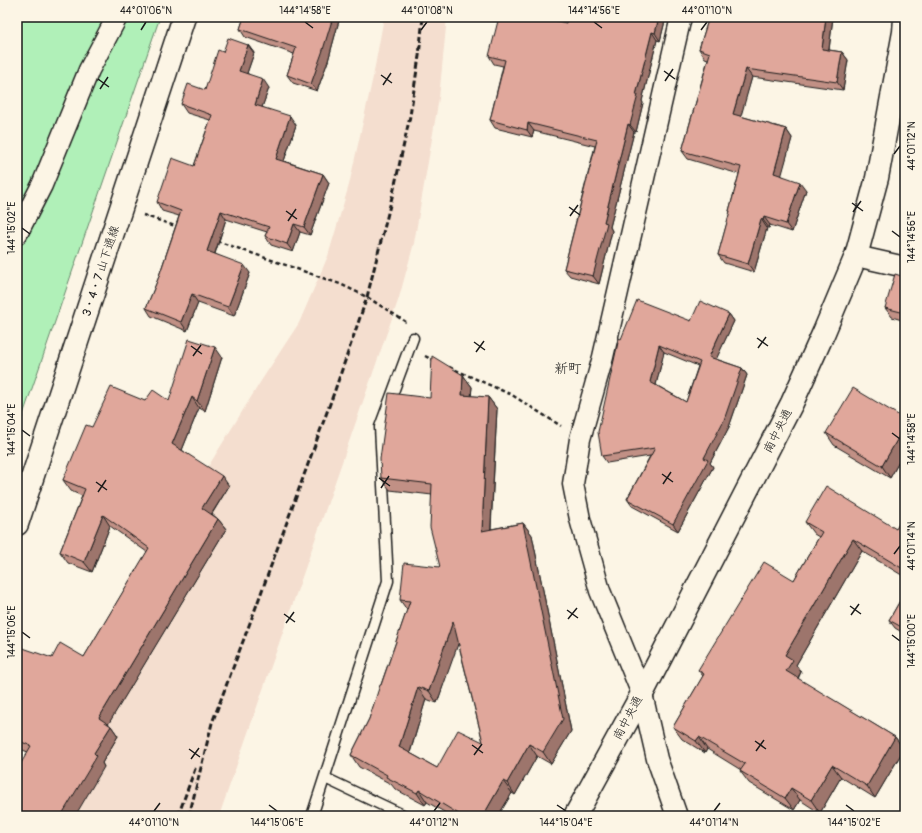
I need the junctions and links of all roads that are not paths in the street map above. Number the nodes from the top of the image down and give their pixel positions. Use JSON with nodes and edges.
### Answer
{"nodes":[{"id":1,"x":116,"y":17,"type":"edge"},
{"id":2,"x":184,"y":17,"type":"edge"},
{"id":3,"x":682,"y":17,"type":"edge"},
{"id":4,"x":905,"y":18,"type":"edge"},
{"id":5,"x":17,"y":234,"type":"edge"},
{"id":6,"x":856,"y":256,"type":"junction"},
{"id":7,"x":905,"y":267,"type":"edge"},
{"id":8,"x":413,"y":338,"type":"road end"},
{"id":9,"x":17,"y":524,"type":"edge"},
{"id":10,"x":642,"y":694,"type":"junction"},
{"id":11,"x":325,"y":778,"type":"junction"},
{"id":12,"x":312,"y":816,"type":"edge"},
{"id":13,"x":405,"y":816,"type":"edge"},
{"id":14,"x":575,"y":816,"type":"edge"},
{"id":15,"x":677,"y":816,"type":"edge"}],
"edges":[{"from":1,"to":5,"type":"street"},
{"from":2,"to":9,"type":"main road","name":"3・4・7 山下通線"},
{"from":3,"to":10,"type":"street"},
{"from":4,"to":6,"type":"main road","name":"南中央通"},
{"from":6,"to":7,"type":"street"},
{"from":6,"to":10,"type":"main road","name":"南中央通"},
{"from":8,"to":11,"type":"lane"},
{"from":10,"to":14,"type":"main road","name":"南中央通"},
{"from":10,"to":15,"type":"street"},
{"from":11,"to":12,"type":"lane"},
{"from":11,"to":13,"type":"lane"}]}
